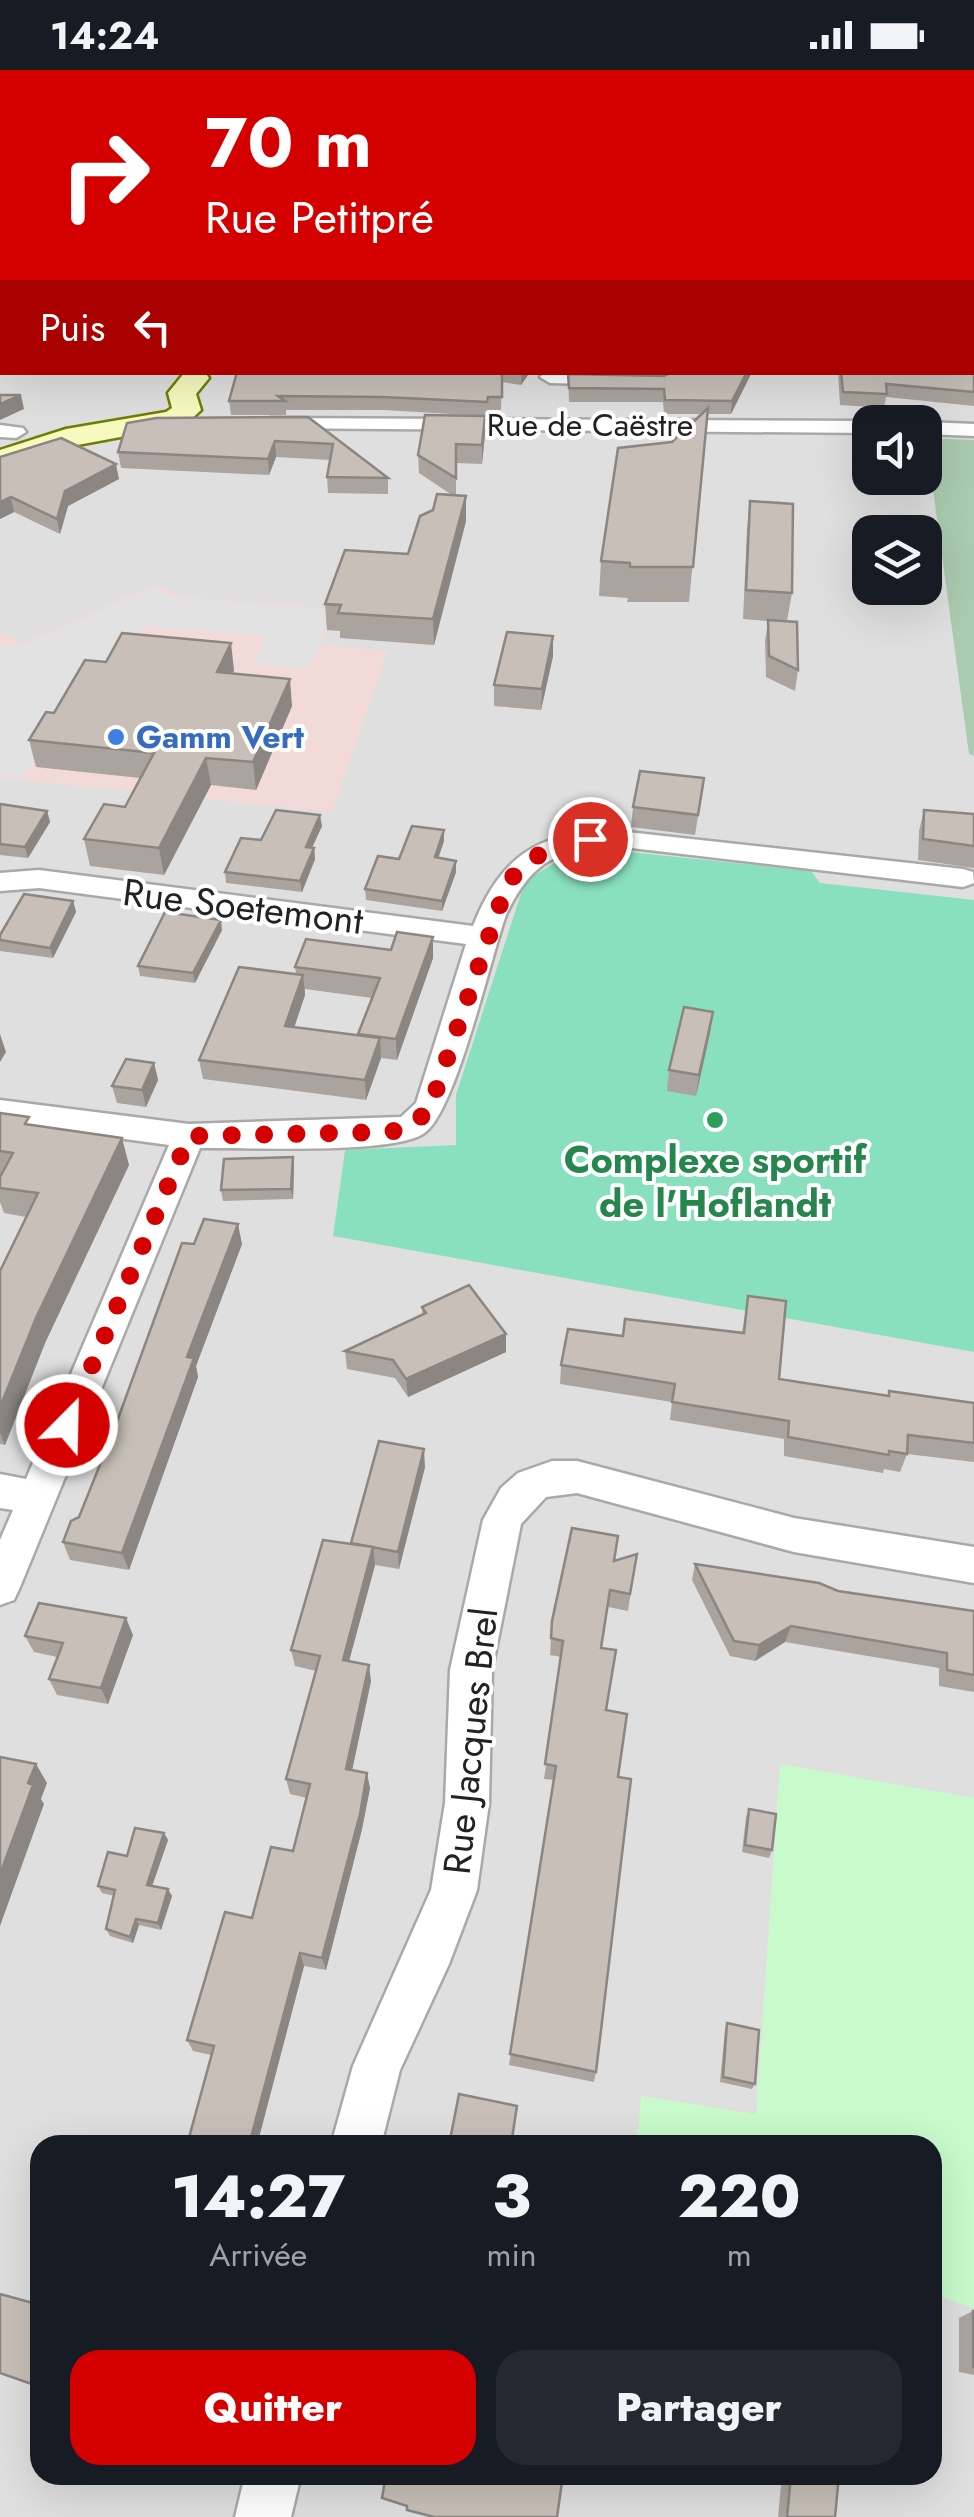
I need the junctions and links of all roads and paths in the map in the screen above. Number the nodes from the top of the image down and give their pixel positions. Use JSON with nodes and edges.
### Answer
{"nodes":[{"id":1,"x":674,"y":375,"type":"edge"},
{"id":2,"x":539,"y":395,"type":"edge"},
{"id":3,"x":197,"y":400,"type":"edge"},
{"id":4,"x":250,"y":424,"type":"edge"},
{"id":5,"x":852,"y":425,"type":"edge"},
{"id":6,"x":942,"y":429,"type":"edge"},
{"id":7,"x":974,"y":430,"type":"edge"},
{"id":8,"x":6,"y":444,"type":"edge"},
{"id":9,"x":963,"y":878,"type":"dead end"},
{"id":10,"x":0,"y":882,"type":"edge"},
{"id":11,"x":486,"y":937,"type":"junction"},
{"id":12,"x":0,"y":1111,"type":"edge"},
{"id":13,"x":189,"y":1136,"type":"junction"},
{"id":14,"x":18,"y":1494,"type":"edge"},
{"id":15,"x":974,"y":1565,"type":"edge"},
{"id":16,"x":0,"y":1587,"type":"edge"},
{"id":17,"x":359,"y":2135,"type":"edge"},
{"id":18,"x":271,"y":2485,"type":"edge"},
{"id":19,"x":263,"y":2517,"type":"edge"}],
"edges":[{"from":1,"to":2,"type":"street"},
{"from":2,"to":4,"type":"street","name":"Rue de Caëstre"},
{"from":2,"to":5,"type":"street","name":"Rue de Caëstre"},
{"from":3,"to":8,"type":"main road"},
{"from":6,"to":7,"type":"street"},
{"from":9,"to":11,"type":"street"},
{"from":10,"to":11,"type":"street","name":"Rue Soetemont"},
{"from":11,"to":13,"type":"street"},
{"from":12,"to":13,"type":"street"},
{"from":13,"to":14,"type":"street"},
{"from":14,"to":16,"type":"street"},
{"from":15,"to":17,"type":"street","name":"Rue Jacques Brel"},
{"from":18,"to":19,"type":"street"}]}
